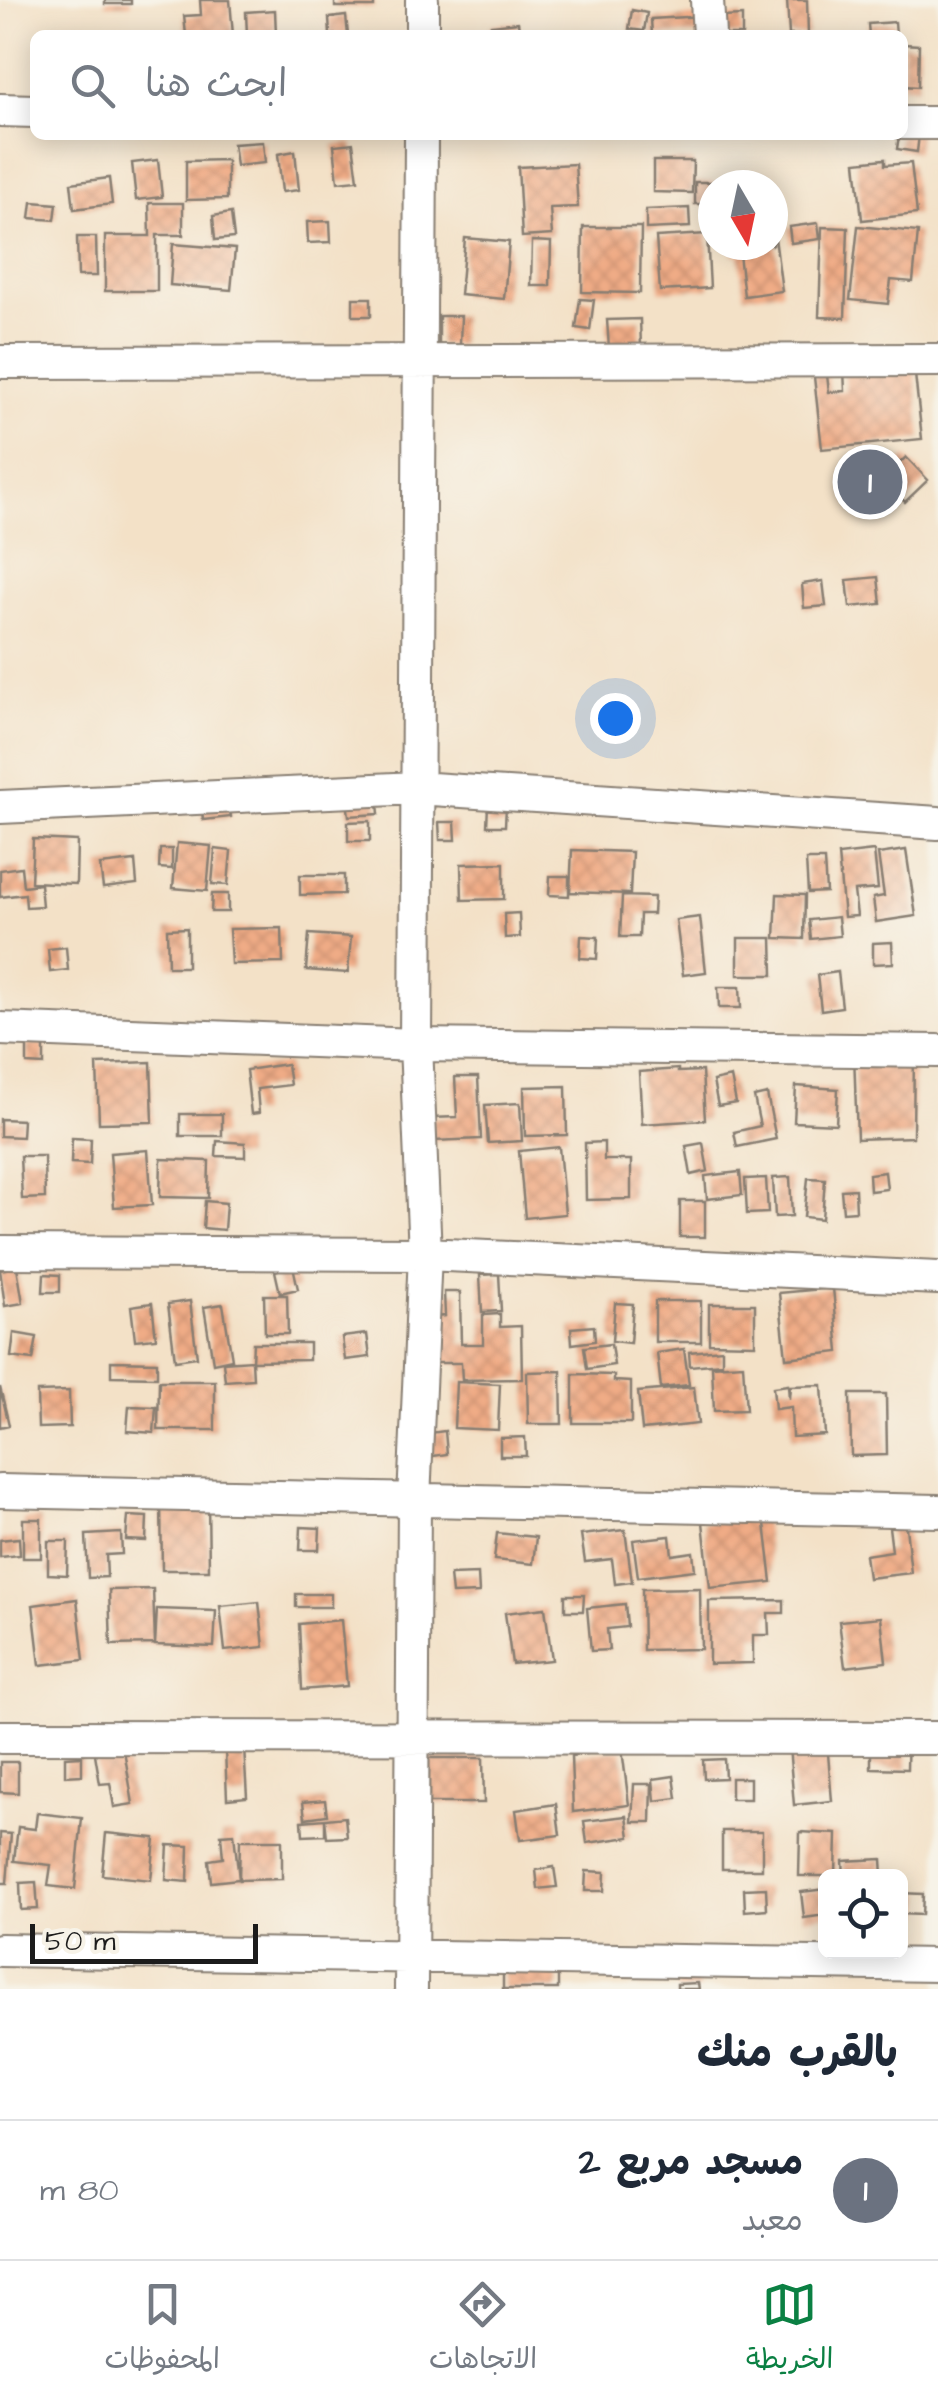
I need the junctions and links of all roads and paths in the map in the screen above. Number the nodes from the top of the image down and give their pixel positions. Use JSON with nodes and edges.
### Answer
{"nodes":[{"id":1,"x":422,"y":0,"type":"edge"},
{"id":2,"x":707,"y":0,"type":"edge"},
{"id":3,"x":422,"y":30,"type":"edge"},
{"id":4,"x":708,"y":30,"type":"edge"},
{"id":5,"x":0,"y":110,"type":"edge"},
{"id":6,"x":30,"y":111,"type":"edge"},
{"id":7,"x":938,"y":122,"type":"edge"},
{"id":8,"x":908,"y":123,"type":"edge"},
{"id":9,"x":421,"y":140,"type":"edge"},
{"id":10,"x":420,"y":358,"type":"junction"},
{"id":11,"x":938,"y":360,"type":"edge"},
{"id":12,"x":0,"y":362,"type":"edge"},
{"id":13,"x":417,"y":788,"type":"junction"},
{"id":14,"x":0,"y":807,"type":"edge"},
{"id":15,"x":938,"y":823,"type":"edge"},
{"id":16,"x":0,"y":1029,"type":"edge"},
{"id":17,"x":416,"y":1045,"type":"junction"},
{"id":18,"x":938,"y":1051,"type":"edge"},
{"id":19,"x":0,"y":1252,"type":"edge"},
{"id":20,"x":425,"y":1254,"type":"junction"},
{"id":21,"x":938,"y":1278,"type":"edge"},
{"id":22,"x":0,"y":1491,"type":"edge"},
{"id":23,"x":414,"y":1500,"type":"junction"},
{"id":24,"x":938,"y":1511,"type":"edge"},
{"id":25,"x":412,"y":1734,"type":"junction"},
{"id":26,"x":0,"y":1737,"type":"edge"},
{"id":27,"x":938,"y":1738,"type":"edge"},
{"id":28,"x":0,"y":1950,"type":"edge"},
{"id":29,"x":938,"y":1964,"type":"edge"},
{"id":30,"x":411,"y":1974,"type":"edge"}],
"edges":[{"from":1,"to":3,"type":"street"},
{"from":2,"to":4,"type":"street"},
{"from":5,"to":6,"type":"street"},
{"from":7,"to":8,"type":"street"},
{"from":9,"to":10,"type":"street"},
{"from":10,"to":11,"type":"street"},
{"from":10,"to":12,"type":"street"},
{"from":10,"to":13,"type":"street"},
{"from":13,"to":14,"type":"street"},
{"from":13,"to":15,"type":"street"},
{"from":13,"to":17,"type":"street"},
{"from":16,"to":17,"type":"street"},
{"from":17,"to":18,"type":"street"},
{"from":17,"to":20,"type":"street"},
{"from":19,"to":20,"type":"street"},
{"from":20,"to":21,"type":"street"},
{"from":20,"to":23,"type":"street"},
{"from":22,"to":23,"type":"street"},
{"from":23,"to":24,"type":"street"},
{"from":23,"to":25,"type":"street"},
{"from":25,"to":26,"type":"street"},
{"from":25,"to":27,"type":"street"},
{"from":25,"to":30,"type":"street"},
{"from":28,"to":30,"type":"street"},
{"from":29,"to":30,"type":"street"}]}
